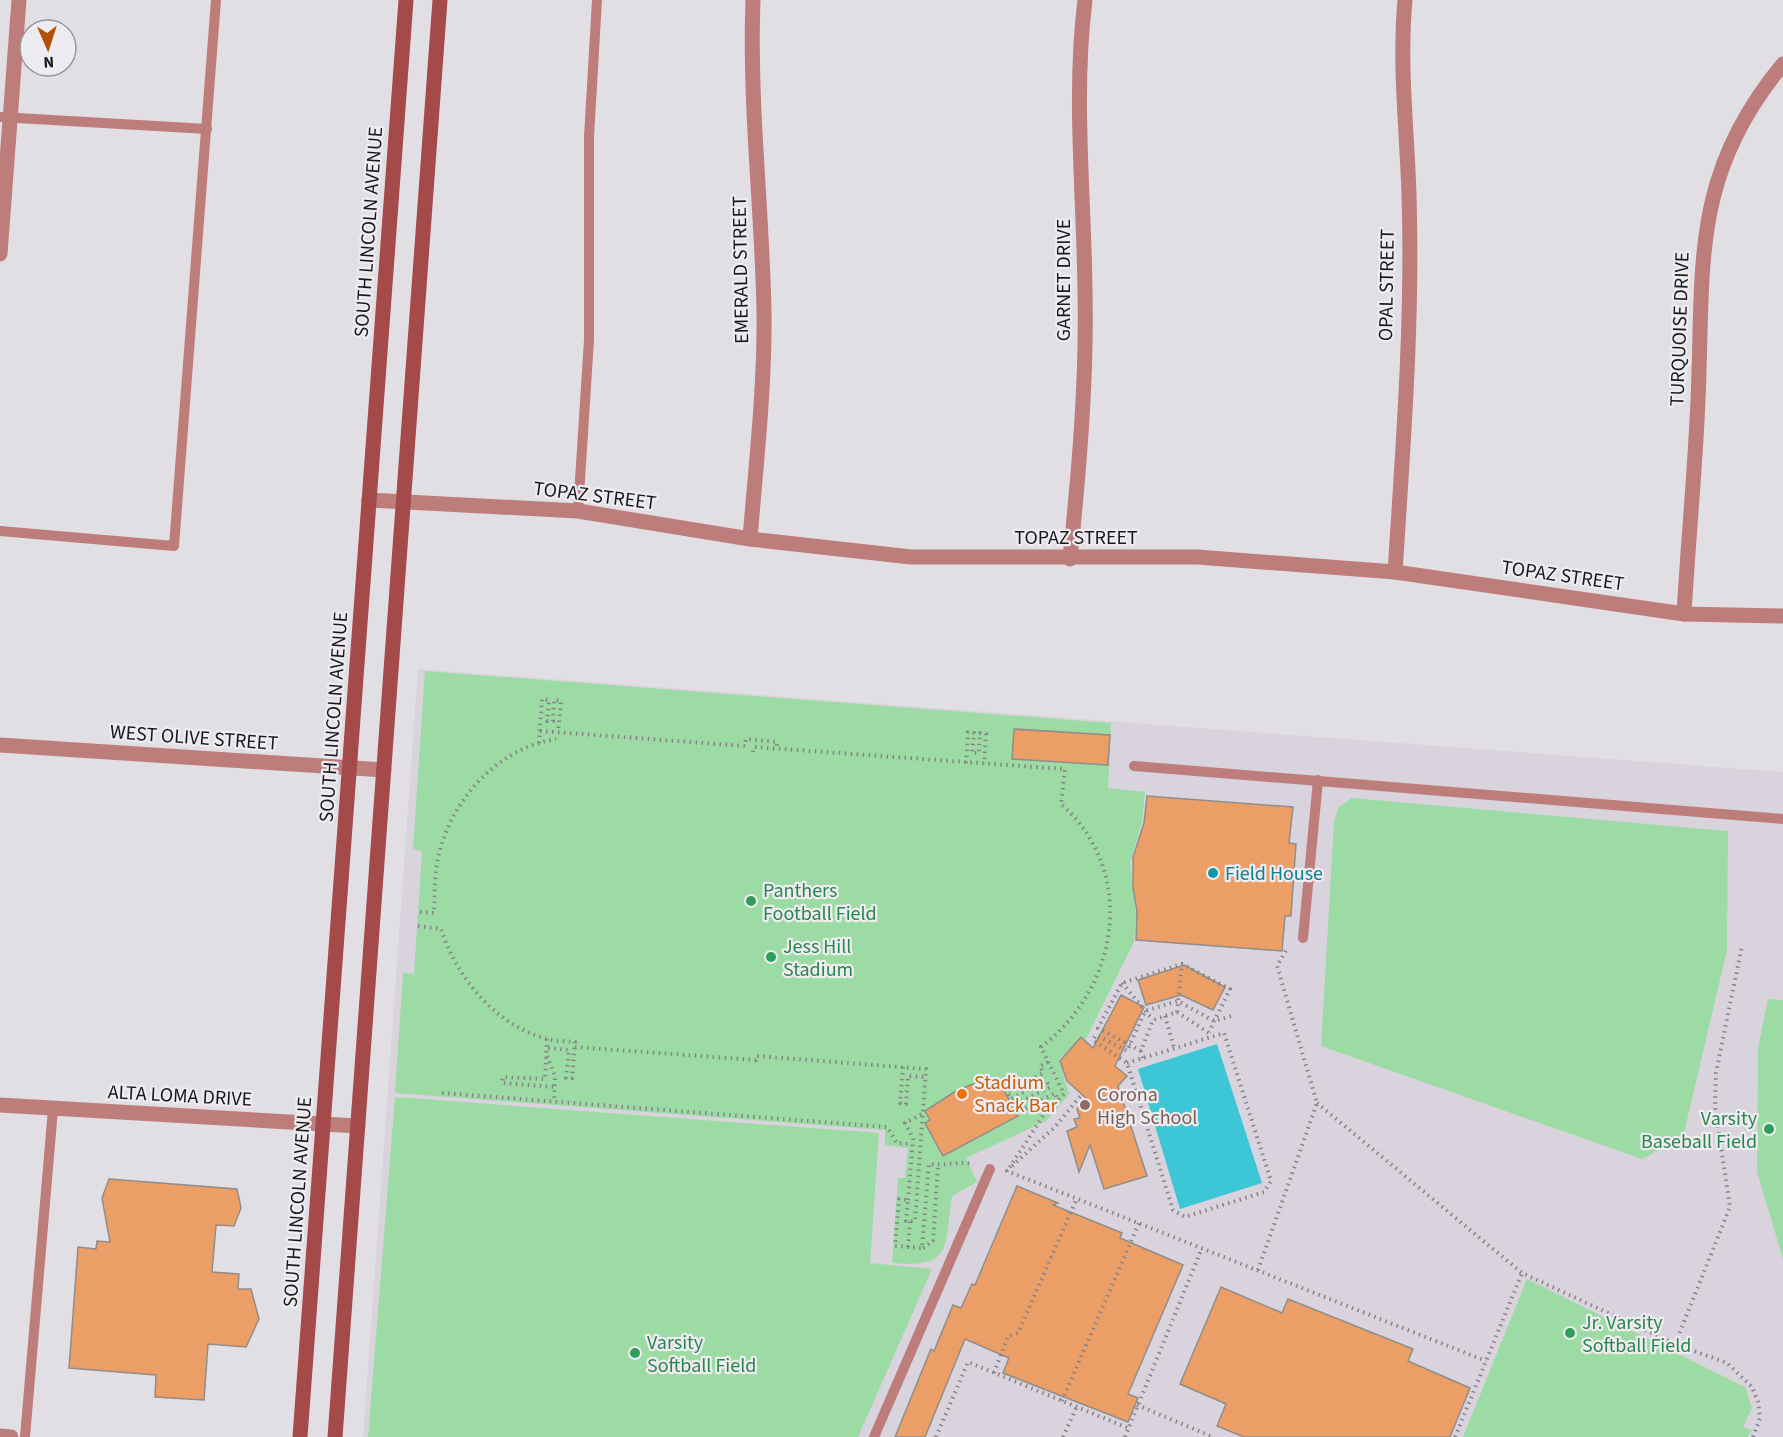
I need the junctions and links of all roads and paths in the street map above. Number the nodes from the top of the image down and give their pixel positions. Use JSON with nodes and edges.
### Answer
{"nodes":[{"id":1,"x":19,"y":0,"type":"edge"},
{"id":2,"x":216,"y":0,"type":"edge"},
{"id":3,"x":406,"y":0,"type":"edge"},
{"id":4,"x":440,"y":0,"type":"edge"},
{"id":5,"x":597,"y":0,"type":"edge"},
{"id":6,"x":753,"y":0,"type":"edge"},
{"id":7,"x":1085,"y":0,"type":"edge"},
{"id":8,"x":1405,"y":0,"type":"edge"},
{"id":9,"x":1783,"y":64,"type":"edge"},
{"id":10,"x":5,"y":117,"type":"edge"},
{"id":11,"x":207,"y":129,"type":"junction"},
{"id":12,"x":0,"y":254,"type":"edge"},
{"id":13,"x":369,"y":500,"type":"junction"},
{"id":14,"x":404,"y":501,"type":"junction"},
{"id":15,"x":578,"y":510,"type":"junction"},
{"id":16,"x":0,"y":531,"type":"edge"},
{"id":17,"x":750,"y":539,"type":"junction"},
{"id":18,"x":1070,"y":559,"type":"junction"},
{"id":19,"x":1395,"y":572,"type":"junction"},
{"id":20,"x":1684,"y":614,"type":"junction"},
{"id":21,"x":1783,"y":616,"type":"edge"},
{"id":22,"x":540,"y":731,"type":"junction"},
{"id":23,"x":558,"y":732,"type":"junction"},
{"id":24,"x":556,"y":739,"type":"dead end"},
{"id":25,"x":539,"y":743,"type":"junction"},
{"id":26,"x":0,"y":745,"type":"edge"},
{"id":27,"x":777,"y":749,"type":"junction"},
{"id":28,"x":753,"y":752,"type":"dead end"},
{"id":29,"x":966,"y":763,"type":"junction"},
{"id":30,"x":984,"y":764,"type":"junction"},
{"id":31,"x":1134,"y":766,"type":"dead end"},
{"id":32,"x":351,"y":768,"type":"junction"},
{"id":33,"x":384,"y":770,"type":"junction"},
{"id":34,"x":1317,"y":780,"type":"junction"},
{"id":35,"x":1783,"y":819,"type":"edge"},
{"id":36,"x":420,"y":912,"type":"dead end"},
{"id":37,"x":418,"y":926,"type":"dead end"},
{"id":38,"x":1303,"y":938,"type":"dead end"},
{"id":39,"x":1291,"y":942,"type":"dead end"},
{"id":40,"x":1742,"y":946,"type":"dead end"},
{"id":41,"x":1182,"y":964,"type":"junction"},
{"id":42,"x":1122,"y":983,"type":"junction"},
{"id":43,"x":1178,"y":1000,"type":"junction"},
{"id":44,"x":1145,"y":1011,"type":"junction"},
{"id":45,"x":1177,"y":1012,"type":"junction"},
{"id":46,"x":1165,"y":1016,"type":"junction"},
{"id":47,"x":1235,"y":1016,"type":"dead end"},
{"id":48,"x":1153,"y":1020,"type":"junction"},
{"id":49,"x":1214,"y":1021,"type":"junction"},
{"id":50,"x":1209,"y":1034,"type":"junction"},
{"id":51,"x":547,"y":1039,"type":"junction"},
{"id":52,"x":1130,"y":1045,"type":"junction"},
{"id":53,"x":575,"y":1047,"type":"junction"},
{"id":54,"x":547,"y":1048,"type":"junction"},
{"id":55,"x":1174,"y":1048,"type":"junction"},
{"id":56,"x":1141,"y":1051,"type":"junction"},
{"id":57,"x":1115,"y":1055,"type":"junction"},
{"id":58,"x":546,"y":1056,"type":"junction"},
{"id":59,"x":1143,"y":1058,"type":"junction"},
{"id":60,"x":1110,"y":1061,"type":"dead end"},
{"id":61,"x":1048,"y":1062,"type":"junction"},
{"id":62,"x":1127,"y":1063,"type":"junction"},
{"id":63,"x":903,"y":1067,"type":"junction"},
{"id":64,"x":925,"y":1077,"type":"junction"},
{"id":65,"x":555,"y":1087,"type":"junction"},
{"id":66,"x":442,"y":1093,"type":"dead end"},
{"id":67,"x":1082,"y":1094,"type":"dead end"},
{"id":68,"x":1058,"y":1100,"type":"junction"},
{"id":69,"x":554,"y":1101,"type":"junction"},
{"id":70,"x":1317,"y":1103,"type":"junction"},
{"id":71,"x":0,"y":1105,"type":"edge"},
{"id":72,"x":53,"y":1109,"type":"junction"},
{"id":73,"x":922,"y":1114,"type":"junction"},
{"id":74,"x":324,"y":1124,"type":"junction"},
{"id":75,"x":358,"y":1126,"type":"junction"},
{"id":76,"x":912,"y":1144,"type":"junction"},
{"id":77,"x":938,"y":1165,"type":"junction"},
{"id":78,"x":990,"y":1168,"type":"junction"},
{"id":79,"x":1008,"y":1170,"type":"junction"},
{"id":80,"x":1003,"y":1181,"type":"dead end"},
{"id":81,"x":1077,"y":1198,"type":"junction"},
{"id":82,"x":908,"y":1200,"type":"junction"},
{"id":83,"x":910,"y":1221,"type":"junction"},
{"id":84,"x":1139,"y":1223,"type":"junction"},
{"id":85,"x":908,"y":1247,"type":"junction"},
{"id":86,"x":922,"y":1248,"type":"junction"},
{"id":87,"x":1202,"y":1248,"type":"junction"},
{"id":88,"x":1258,"y":1270,"type":"junction"},
{"id":89,"x":1522,"y":1273,"type":"junction"},
{"id":90,"x":1676,"y":1344,"type":"junction"},
{"id":91,"x":1486,"y":1361,"type":"junction"},
{"id":92,"x":994,"y":1372,"type":"junction"},
{"id":93,"x":1062,"y":1401,"type":"junction"},
{"id":94,"x":1137,"y":1405,"type":"junction"},
{"id":95,"x":1077,"y":1406,"type":"junction"},
{"id":96,"x":1128,"y":1428,"type":"junction"},
{"id":97,"x":0,"y":1436,"type":"edge"},
{"id":98,"x":11,"y":1437,"type":"edge"},
{"id":99,"x":25,"y":1437,"type":"edge"},
{"id":100,"x":300,"y":1437,"type":"edge"},
{"id":101,"x":335,"y":1437,"type":"edge"},
{"id":102,"x":874,"y":1437,"type":"edge"},
{"id":103,"x":937,"y":1437,"type":"edge"},
{"id":104,"x":1063,"y":1437,"type":"edge"},
{"id":105,"x":1125,"y":1437,"type":"edge"},
{"id":106,"x":1213,"y":1437,"type":"edge"},
{"id":107,"x":1455,"y":1437,"type":"edge"},
{"id":108,"x":1753,"y":1437,"type":"edge"}],
"edges":[{"from":1,"to":10,"type":"street"},
{"from":2,"to":11,"type":"lane"},
{"from":3,"to":13,"type":"main road","name":"SOUTH LINCOLN AVENUE"},
{"from":4,"to":14,"type":"main road"},
{"from":5,"to":15,"type":"lane"},
{"from":6,"to":17,"type":"street","name":"EMERALD STREET"},
{"from":7,"to":18,"type":"street","name":"GARNET DRIVE"},
{"from":8,"to":19,"type":"street","name":"OPAL STREET"},
{"from":9,"to":20,"type":"street","name":"TURQUOISE DRIVE"},
{"from":10,"to":11,"type":"lane"},
{"from":10,"to":12,"type":"street"},
{"from":11,"to":16,"type":"lane"},
{"from":13,"to":14,"type":"street","name":"TOPAZ STREET"},
{"from":13,"to":32,"type":"main road","name":"SOUTH LINCOLN AVENUE"},
{"from":14,"to":15,"type":"street","name":"TOPAZ STREET"},
{"from":14,"to":33,"type":"main road"},
{"from":15,"to":17,"type":"street","name":"TOPAZ STREET"},
{"from":17,"to":18,"type":"street","name":"TOPAZ STREET"},
{"from":18,"to":19,"type":"street","name":"TOPAZ STREET"},
{"from":19,"to":20,"type":"street","name":"TOPAZ STREET"},
{"from":20,"to":21,"type":"street","name":"TOPAZ STREET"},
{"from":22,"to":23,"type":"path"},
{"from":22,"to":23,"type":"path"},
{"from":22,"to":25,"type":"path"},
{"from":23,"to":27,"type":"path"},
{"from":24,"to":25,"type":"path"},
{"from":25,"to":36,"type":"path"},
{"from":26,"to":32,"type":"street","name":"WEST OLIVE STREET"},
{"from":27,"to":28,"type":"path"},
{"from":27,"to":29,"type":"path"},
{"from":29,"to":30,"type":"path"},
{"from":29,"to":30,"type":"path"},
{"from":30,"to":61,"type":"path"},
{"from":31,"to":34,"type":"lane"},
{"from":32,"to":33,"type":"street","name":"WEST OLIVE STREET"},
{"from":32,"to":74,"type":"main road","name":"SOUTH LINCOLN AVENUE"},
{"from":33,"to":75,"type":"main road"},
{"from":34,"to":35,"type":"lane"},
{"from":34,"to":38,"type":"lane"},
{"from":37,"to":51,"type":"path"},
{"from":39,"to":70,"type":"path"},
{"from":40,"to":90,"type":"path"},
{"from":41,"to":42,"type":"path"},
{"from":41,"to":43,"type":"path"},
{"from":41,"to":49,"type":"path"},
{"from":42,"to":44,"type":"path"},
{"from":42,"to":52,"type":"path"},
{"from":43,"to":44,"type":"path"},
{"from":43,"to":45,"type":"path"},
{"from":43,"to":49,"type":"path"},
{"from":44,"to":48,"type":"path"},
{"from":44,"to":52,"type":"path"},
{"from":45,"to":46,"type":"path"},
{"from":45,"to":50,"type":"path"},
{"from":46,"to":48,"type":"path"},
{"from":46,"to":55,"type":"path"},
{"from":47,"to":49,"type":"path"},
{"from":48,"to":56,"type":"path"},
{"from":49,"to":50,"type":"path"},
{"from":50,"to":55,"type":"path"},
{"from":50,"to":62,"type":"path"},
{"from":51,"to":53,"type":"path"},
{"from":51,"to":54,"type":"path"},
{"from":52,"to":56,"type":"path"},
{"from":52,"to":57,"type":"path"},
{"from":53,"to":54,"type":"path"},
{"from":53,"to":63,"type":"path"},
{"from":54,"to":58,"type":"path"},
{"from":55,"to":59,"type":"path"},
{"from":56,"to":59,"type":"path"},
{"from":57,"to":60,"type":"path"},
{"from":57,"to":62,"type":"path"},
{"from":58,"to":65,"type":"path"},
{"from":58,"to":65,"type":"path"},
{"from":59,"to":62,"type":"path"},
{"from":61,"to":68,"type":"path"},
{"from":61,"to":68,"type":"path"},
{"from":63,"to":64,"type":"path"},
{"from":63,"to":64,"type":"path"},
{"from":64,"to":73,"type":"path"},
{"from":65,"to":69,"type":"path"},
{"from":66,"to":69,"type":"path"},
{"from":67,"to":79,"type":"path"},
{"from":68,"to":79,"type":"path"},
{"from":69,"to":76,"type":"path"},
{"from":70,"to":88,"type":"path"},
{"from":70,"to":89,"type":"path"},
{"from":71,"to":72,"type":"street","name":"ALTA LOMA DRIVE"},
{"from":72,"to":74,"type":"street","name":"ALTA LOMA DRIVE"},
{"from":72,"to":99,"type":"lane"},
{"from":73,"to":76,"type":"path"},
{"from":73,"to":83,"type":"path"},
{"from":74,"to":75,"type":"street","name":"ALTA LOMA DRIVE"},
{"from":74,"to":100,"type":"main road","name":"SOUTH LINCOLN AVENUE"},
{"from":75,"to":101,"type":"main road"},
{"from":76,"to":82,"type":"path"},
{"from":77,"to":78,"type":"path"},
{"from":77,"to":86,"type":"path"},
{"from":77,"to":86,"type":"path"},
{"from":78,"to":79,"type":"path"},
{"from":78,"to":102,"type":"lane"},
{"from":79,"to":80,"type":"path"},
{"from":79,"to":81,"type":"path"},
{"from":81,"to":84,"type":"path"},
{"from":81,"to":92,"type":"path"},
{"from":82,"to":83,"type":"path"},
{"from":82,"to":85,"type":"path"},
{"from":83,"to":85,"type":"path"},
{"from":84,"to":87,"type":"path"},
{"from":84,"to":93,"type":"path"},
{"from":85,"to":86,"type":"path"},
{"from":87,"to":88,"type":"path"},
{"from":87,"to":94,"type":"path"},
{"from":88,"to":91,"type":"path"},
{"from":89,"to":90,"type":"path"},
{"from":89,"to":91,"type":"path"},
{"from":90,"to":108,"type":"path"},
{"from":91,"to":107,"type":"path"},
{"from":92,"to":93,"type":"path"},
{"from":92,"to":103,"type":"path"},
{"from":93,"to":95,"type":"path"},
{"from":94,"to":96,"type":"path"},
{"from":94,"to":106,"type":"path"},
{"from":95,"to":96,"type":"path"},
{"from":95,"to":104,"type":"path"},
{"from":96,"to":105,"type":"path"},
{"from":97,"to":98,"type":"street"}]}
